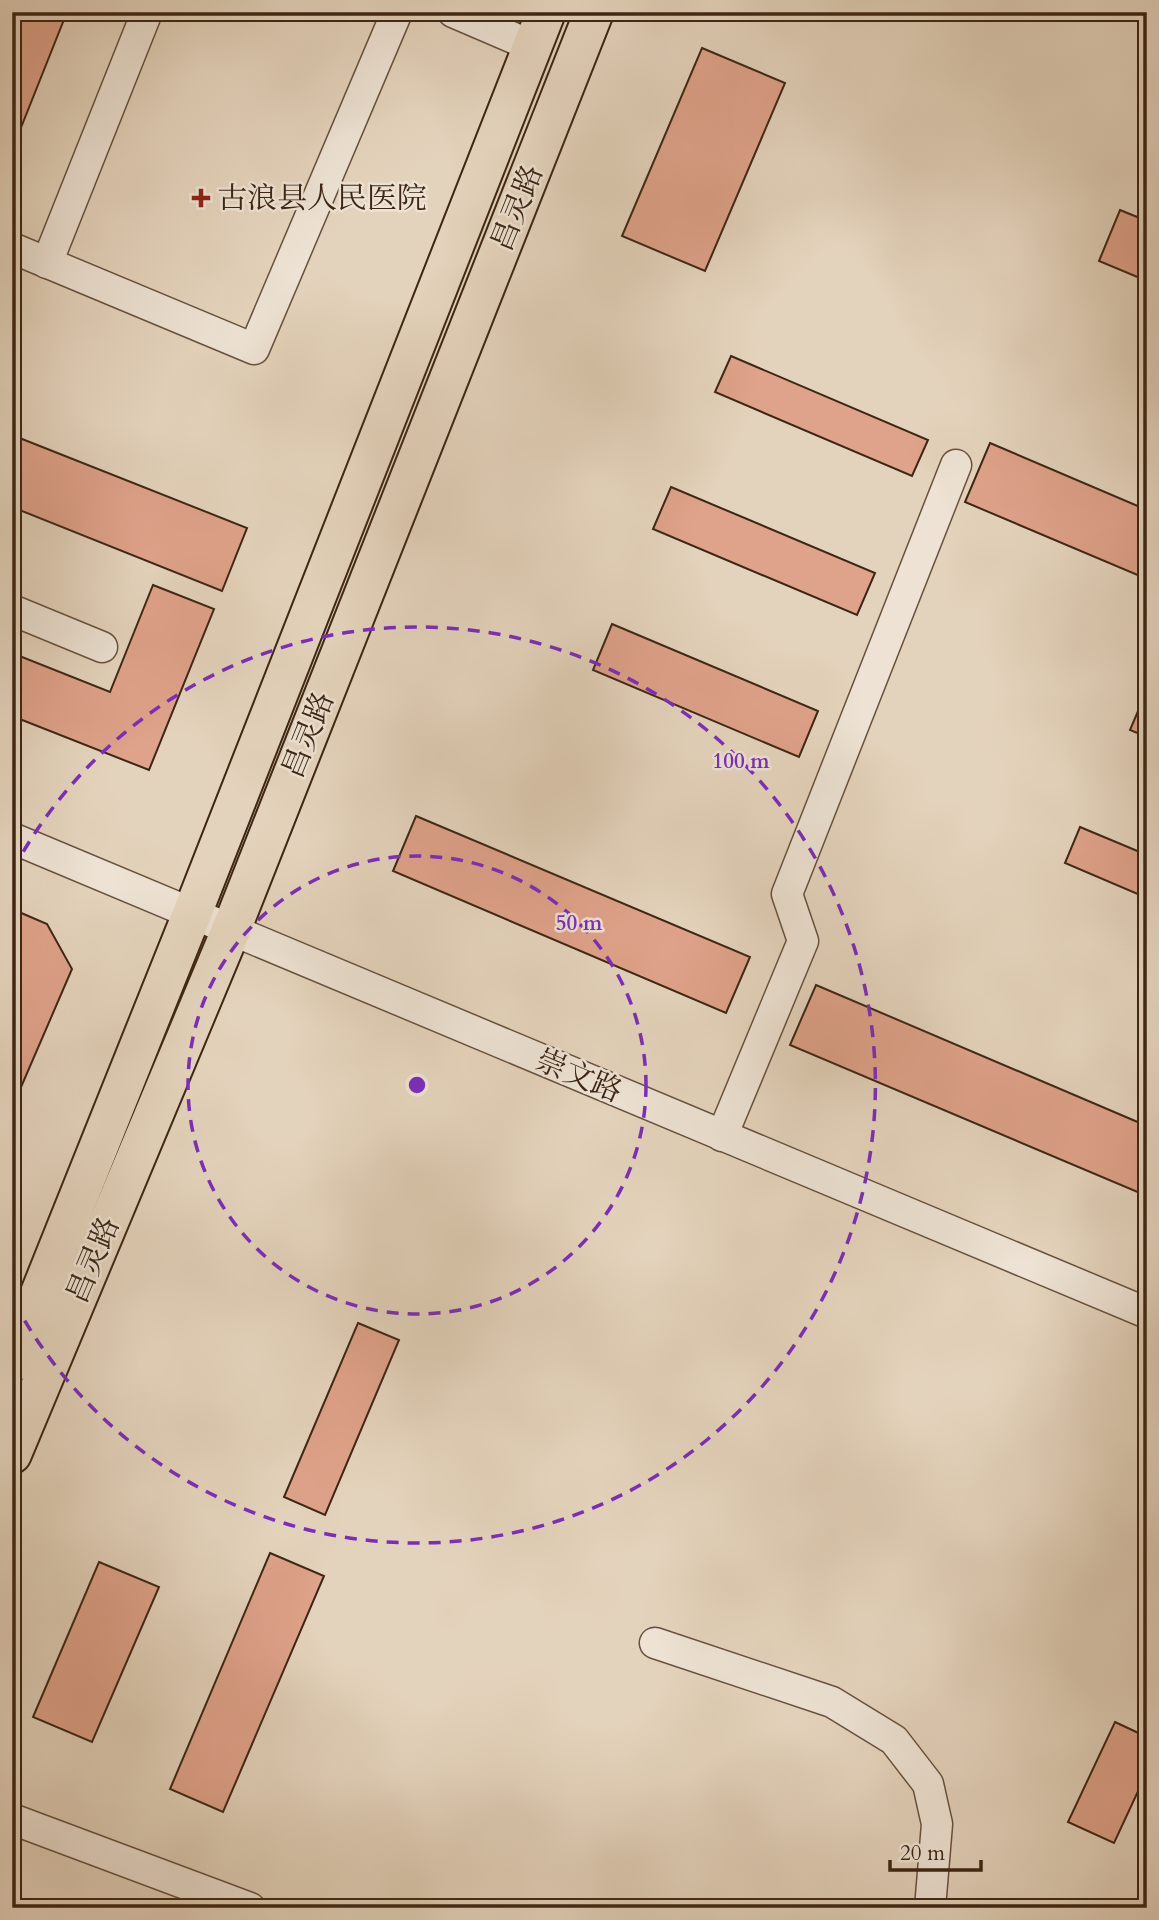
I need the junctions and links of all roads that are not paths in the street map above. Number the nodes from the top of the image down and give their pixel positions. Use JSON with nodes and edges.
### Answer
{"nodes":[{"id":1,"x":147,"y":12,"type":"edge"},
{"id":2,"x":397,"y":12,"type":"edge"},
{"id":3,"x":453,"y":12,"type":"edge"},
{"id":4,"x":594,"y":12,"type":"edge"},
{"id":5,"x":539,"y":29,"type":"edge"},
{"id":6,"x":12,"y":248,"type":"edge"},
{"id":7,"x":47,"y":263,"type":"junction"},
{"id":8,"x":956,"y":465,"type":"dead end"},
{"id":9,"x":12,"y":610,"type":"edge"},
{"id":10,"x":102,"y":647,"type":"dead end"},
{"id":11,"x":12,"y":838,"type":"edge"},
{"id":12,"x":192,"y":914,"type":"junction"},
{"id":13,"x":231,"y":930,"type":"junction"},
{"id":14,"x":722,"y":1136,"type":"junction"},
{"id":15,"x":1147,"y":1313,"type":"edge"},
{"id":16,"x":12,"y":1363,"type":"edge"},
{"id":17,"x":12,"y":1454,"type":"edge"},
{"id":18,"x":655,"y":1643,"type":"dead end"},
{"id":19,"x":12,"y":1819,"type":"edge"},
{"id":20,"x":250,"y":1908,"type":"edge"},
{"id":21,"x":930,"y":1908,"type":"edge"}],
"edges":[{"from":1,"to":7,"type":"street"},
{"from":2,"to":7,"type":"street"},
{"from":3,"to":5,"type":"street"},
{"from":4,"to":13,"type":"main road","name":"昌灵路"},
{"from":5,"to":12,"type":"main road","name":"昌灵路"},
{"from":6,"to":7,"type":"street"},
{"from":8,"to":14,"type":"street"},
{"from":9,"to":10,"type":"street"},
{"from":11,"to":12,"type":"street","name":"崇文路"},
{"from":12,"to":13,"type":"street","name":"崇文路"},
{"from":12,"to":16,"type":"main road","name":"昌灵路"},
{"from":13,"to":14,"type":"street","name":"崇文路"},
{"from":13,"to":17,"type":"main road","name":"昌灵路"},
{"from":14,"to":15,"type":"street","name":"崇文路"},
{"from":18,"to":21,"type":"street"},
{"from":19,"to":20,"type":"street"}]}
